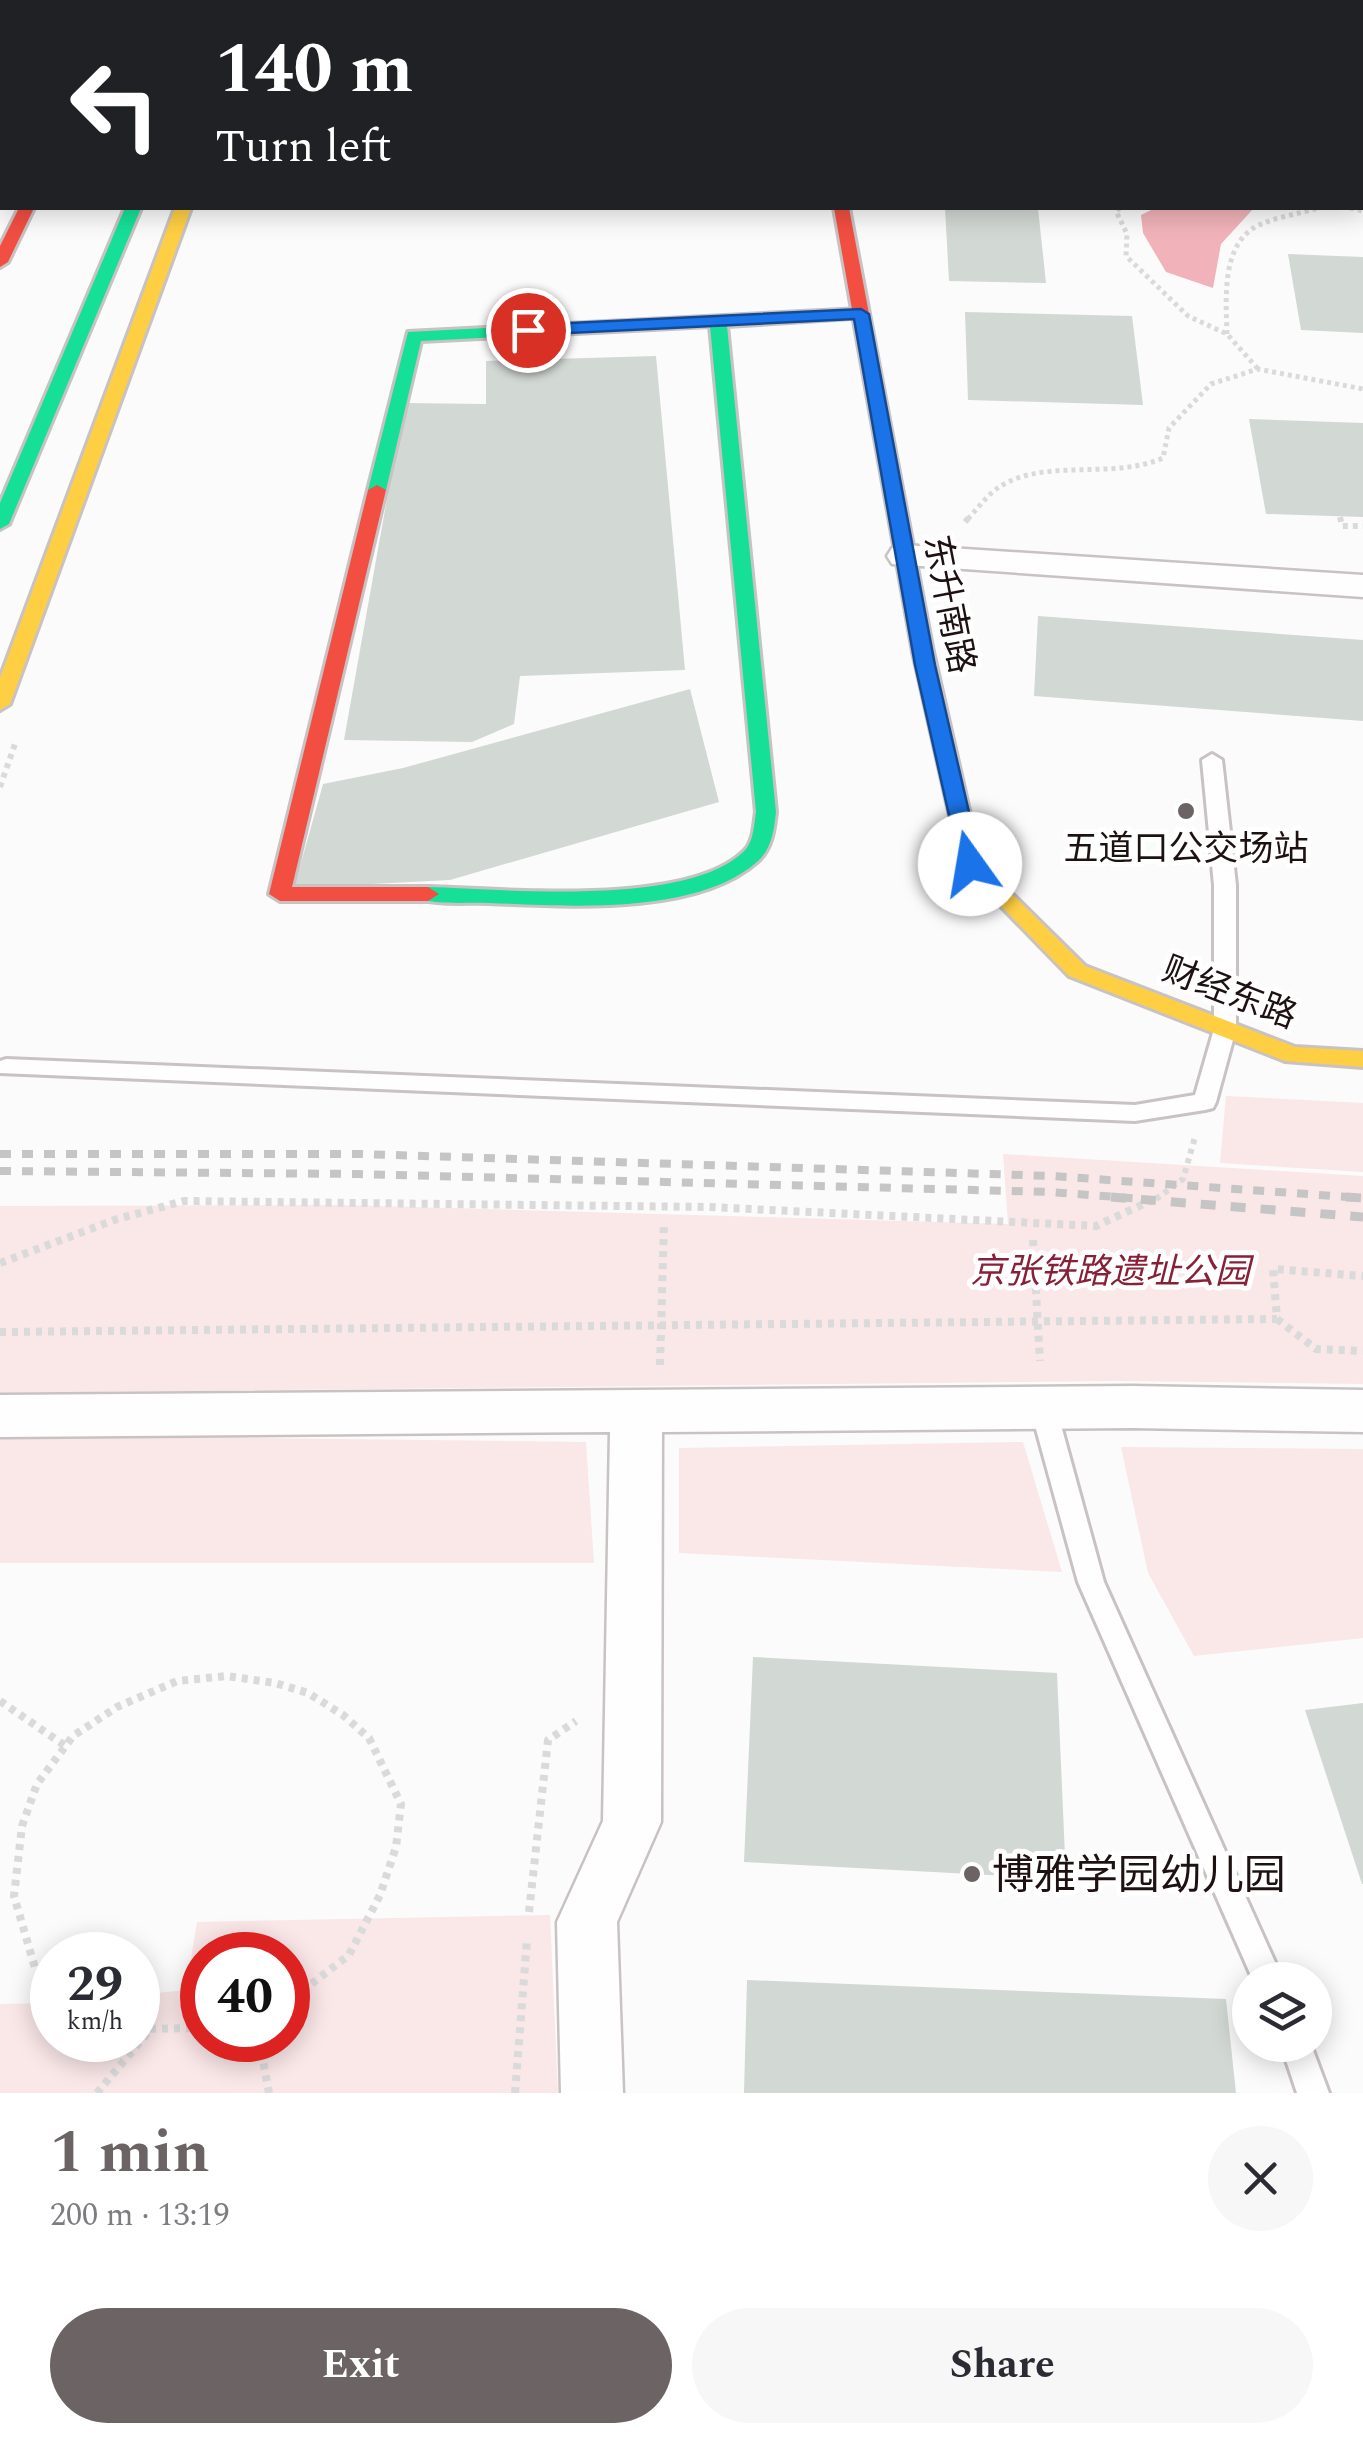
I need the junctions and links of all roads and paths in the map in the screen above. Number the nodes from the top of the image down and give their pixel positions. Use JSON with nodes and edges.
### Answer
{"nodes":[{"id":1,"x":25,"y":210,"type":"edge"},
{"id":2,"x":132,"y":210,"type":"edge"},
{"id":3,"x":182,"y":210,"type":"edge"},
{"id":4,"x":841,"y":210,"type":"edge"},
{"id":5,"x":1117,"y":210,"type":"edge"},
{"id":6,"x":1311,"y":210,"type":"edge"},
{"id":7,"x":0,"y":262,"type":"edge"},
{"id":8,"x":861,"y":314,"type":"junction"},
{"id":9,"x":718,"y":321,"type":"junction"},
{"id":10,"x":1227,"y":334,"type":"junction"},
{"id":11,"x":1258,"y":369,"type":"junction"},
{"id":12,"x":1363,"y":389,"type":"edge"},
{"id":13,"x":1340,"y":516,"type":"dead end"},
{"id":14,"x":964,"y":522,"type":"dead end"},
{"id":15,"x":0,"y":524,"type":"edge"},
{"id":16,"x":1363,"y":526,"type":"edge"},
{"id":17,"x":905,"y":556,"type":"junction"},
{"id":18,"x":1363,"y":586,"type":"edge"},
{"id":19,"x":0,"y":704,"type":"edge"},
{"id":20,"x":1212,"y":760,"type":"dead end"},
{"id":21,"x":1077,"y":971,"type":"joint"},
{"id":22,"x":1225,"y":1029,"type":"junction"},
{"id":23,"x":1363,"y":1059,"type":"edge"},
{"id":24,"x":6,"y":1067,"type":"dead end"},
{"id":25,"x":1205,"y":1102,"type":"junction"},
{"id":26,"x":664,"y":1222,"type":"dead end"},
{"id":27,"x":1033,"y":1240,"type":"dead end"},
{"id":28,"x":0,"y":1263,"type":"edge"},
{"id":29,"x":1363,"y":1276,"type":"edge"},
{"id":30,"x":1277,"y":1319,"type":"junction"},
{"id":31,"x":1038,"y":1322,"type":"junction"},
{"id":32,"x":662,"y":1326,"type":"junction"},
{"id":33,"x":0,"y":1332,"type":"edge"},
{"id":34,"x":1363,"y":1351,"type":"edge"},
{"id":35,"x":1043,"y":1407,"type":"junction"},
{"id":36,"x":647,"y":1412,"type":"junction"},
{"id":37,"x":0,"y":1416,"type":"edge"},
{"id":38,"x":1360,"y":1418,"type":"edge"},
{"id":39,"x":0,"y":1701,"type":"edge"},
{"id":40,"x":580,"y":1718,"type":"dead end"},
{"id":41,"x":64,"y":1746,"type":"junction"},
{"id":42,"x":30,"y":1951,"type":"edge"},
{"id":43,"x":1260,"y":1962,"type":"edge"},
{"id":44,"x":310,"y":1985,"type":"edge"},
{"id":45,"x":120,"y":2062,"type":"edge"},
{"id":46,"x":263,"y":2062,"type":"edge"},
{"id":47,"x":1302,"y":2062,"type":"edge"},
{"id":48,"x":97,"y":2093,"type":"edge"},
{"id":49,"x":268,"y":2093,"type":"edge"},
{"id":50,"x":514,"y":2093,"type":"edge"},
{"id":51,"x":592,"y":2093,"type":"edge"},
{"id":52,"x":1313,"y":2093,"type":"edge"}],
"edges":[{"from":1,"to":7,"type":"main road"},
{"from":2,"to":15,"type":"main road"},
{"from":3,"to":19,"type":"main road"},
{"from":4,"to":8,"type":"main road","name":"东升南路"},
{"from":5,"to":10,"type":"path"},
{"from":6,"to":10,"type":"path"},
{"from":8,"to":9,"type":"main road"},
{"from":8,"to":17,"type":"main road","name":"东升南路"},
{"from":9,"to":9,"type":"main road"},
{"from":10,"to":11,"type":"path"},
{"from":11,"to":12,"type":"path"},
{"from":11,"to":14,"type":"path"},
{"from":13,"to":16,"type":"path"},
{"from":17,"to":18,"type":"street"},
{"from":17,"to":21,"type":"main road","name":"东升南路"},
{"from":20,"to":22,"type":"lane"},
{"from":21,"to":22,"type":"main road","name":"财经东路"},
{"from":22,"to":23,"type":"main road","name":"财经东路"},
{"from":22,"to":25,"type":"lane"},
{"from":24,"to":25,"type":"lane"},
{"from":25,"to":28,"type":"path"},
{"from":26,"to":32,"type":"path"},
{"from":27,"to":31,"type":"path"},
{"from":29,"to":30,"type":"path"},
{"from":30,"to":31,"type":"path"},
{"from":30,"to":34,"type":"path"},
{"from":31,"to":32,"type":"path"},
{"from":31,"to":35,"type":"path"},
{"from":32,"to":33,"type":"path"},
{"from":32,"to":36,"type":"path"},
{"from":35,"to":36,"type":"street"},
{"from":35,"to":38,"type":"street"},
{"from":35,"to":43,"type":"lane"},
{"from":36,"to":37,"type":"street"},
{"from":36,"to":51,"type":"street"},
{"from":39,"to":41,"type":"path"},
{"from":40,"to":50,"type":"path"},
{"from":41,"to":42,"type":"path"},
{"from":41,"to":44,"type":"path"},
{"from":45,"to":48,"type":"path"},
{"from":46,"to":49,"type":"path"},
{"from":47,"to":52,"type":"lane"}]}
